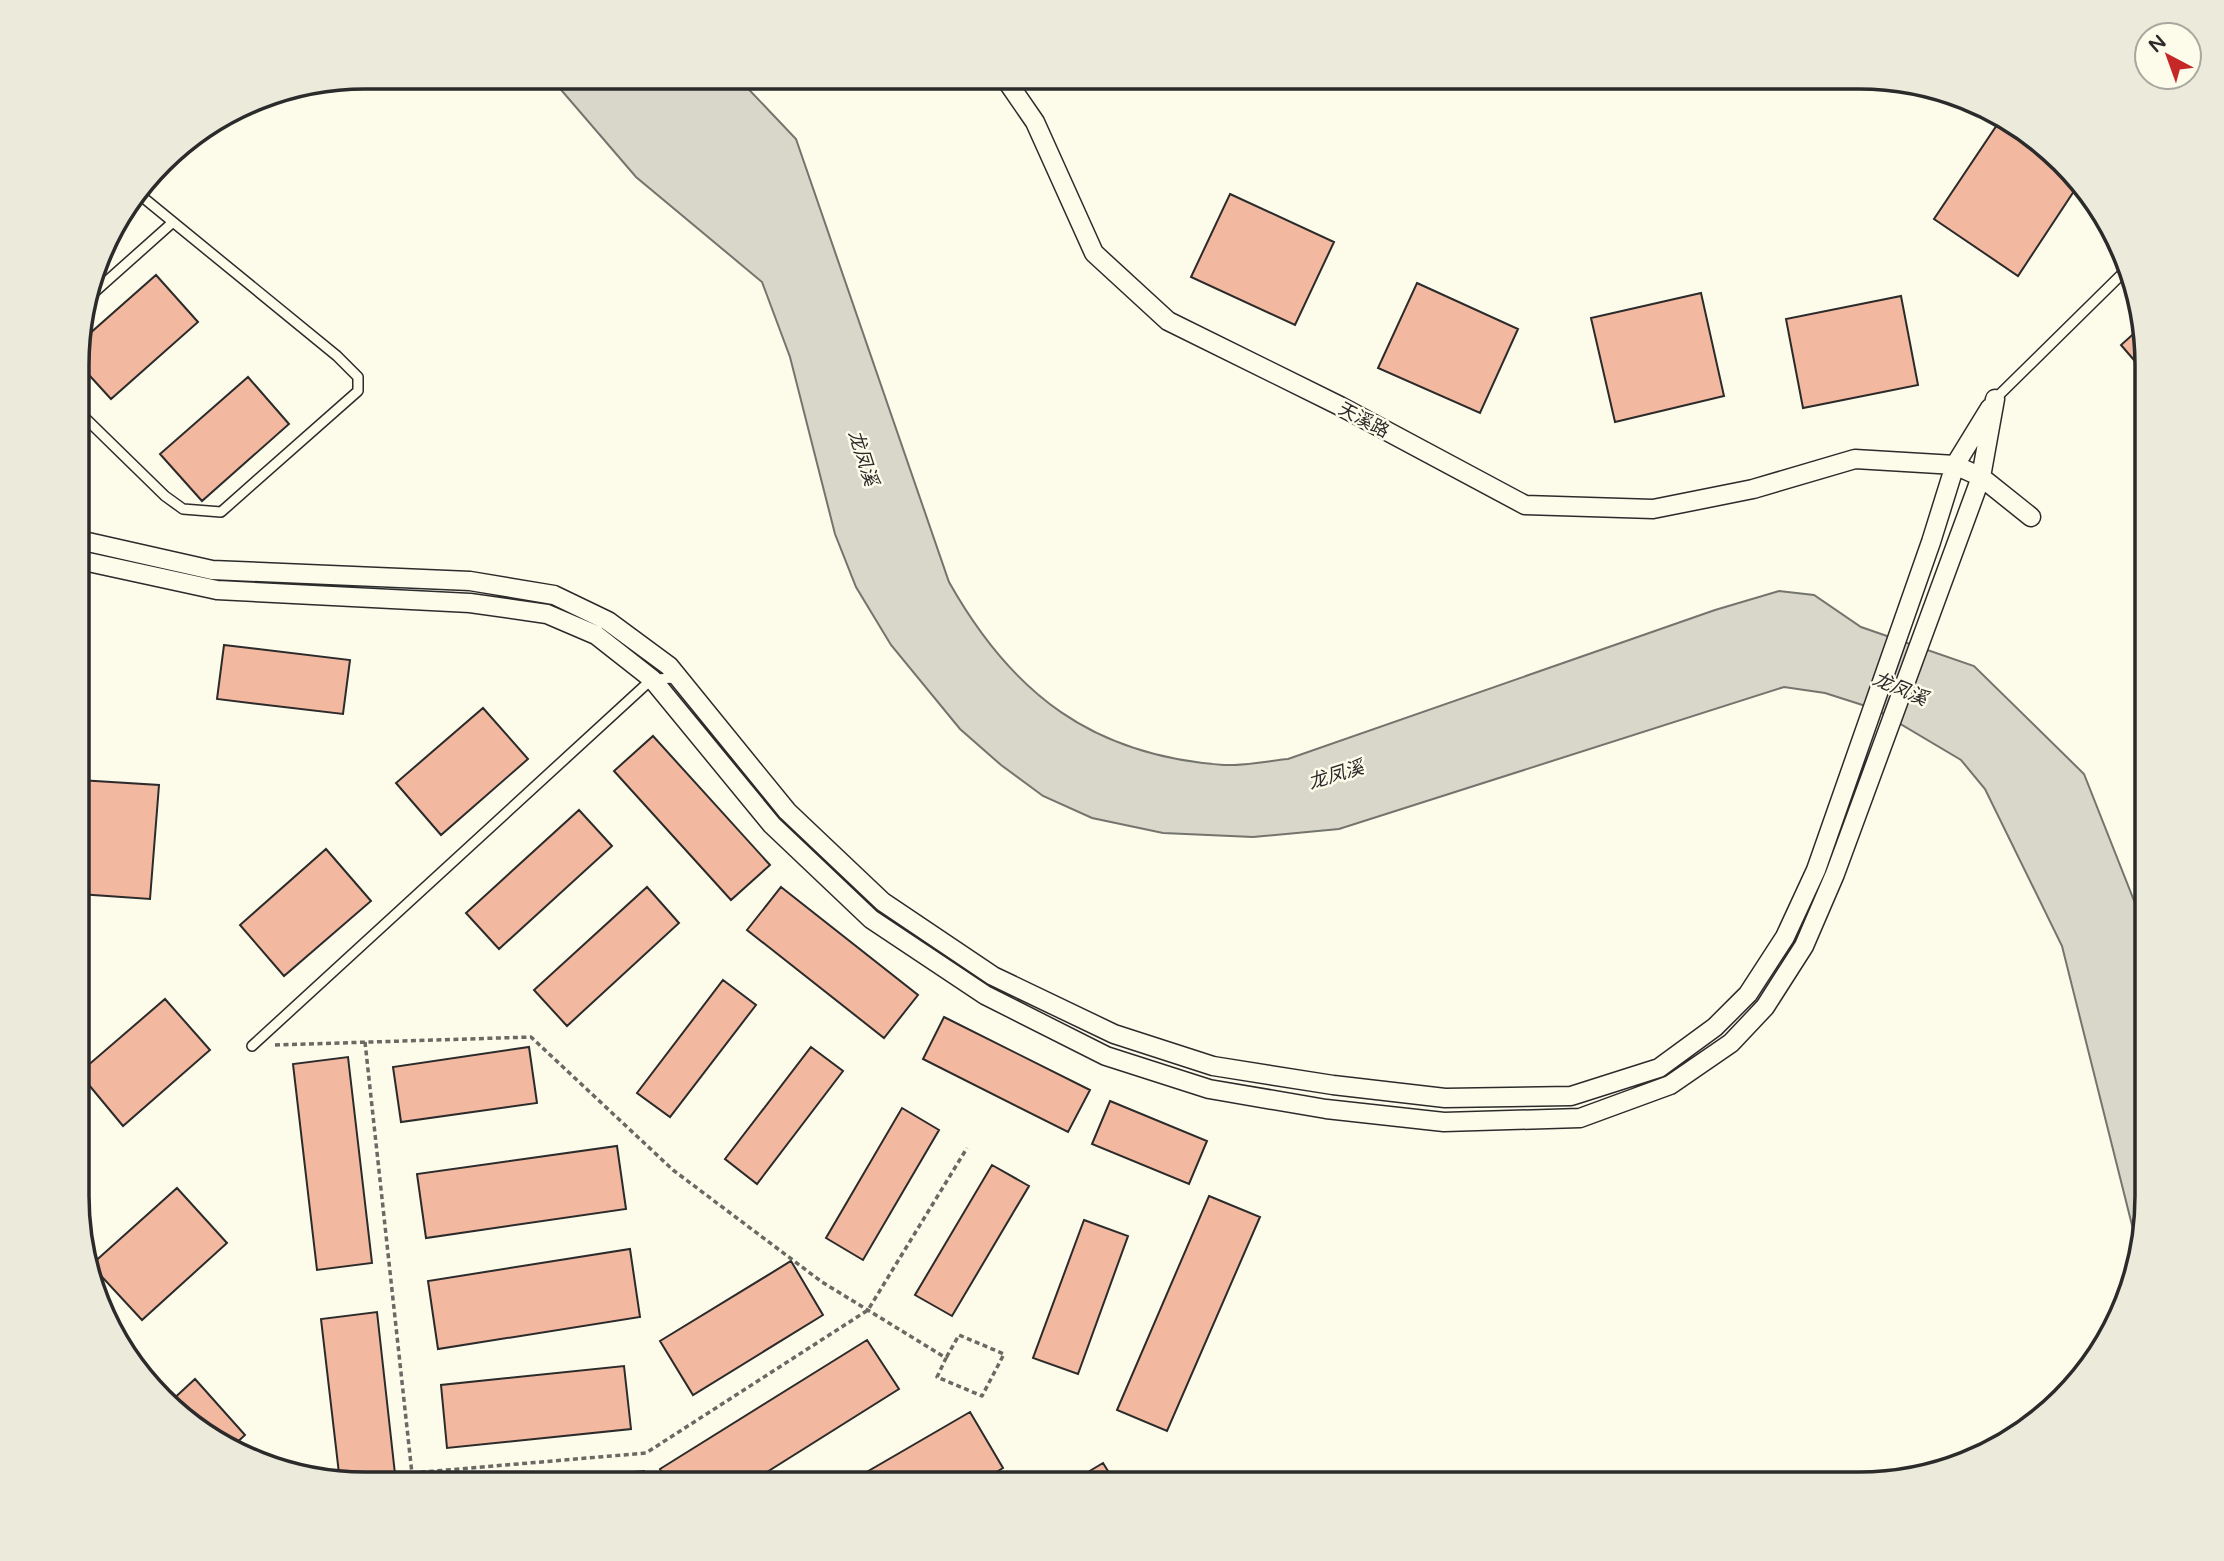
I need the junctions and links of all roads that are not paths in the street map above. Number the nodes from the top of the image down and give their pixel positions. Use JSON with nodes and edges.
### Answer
{"nodes":[{"id":1,"x":1012,"y":89,"type":"edge"},
{"id":2,"x":145,"y":199,"type":"edge"},
{"id":3,"x":172,"y":223,"type":"junction"},
{"id":4,"x":2120,"y":276,"type":"edge"},
{"id":5,"x":101,"y":286,"type":"edge"},
{"id":6,"x":1995,"y":399,"type":"junction"},
{"id":7,"x":89,"y":422,"type":"edge"},
{"id":8,"x":1955,"y":465,"type":"junction"},
{"id":9,"x":1981,"y":477,"type":"junction"},
{"id":10,"x":2031,"y":517,"type":"dead end"},
{"id":11,"x":89,"y":542,"type":"edge"},
{"id":12,"x":89,"y":562,"type":"edge"},
{"id":13,"x":652,"y":654,"type":"junction"},
{"id":14,"x":678,"y":678,"type":"junction"},
{"id":15,"x":652,"y":679,"type":"junction"},
{"id":16,"x":251,"y":1046,"type":"road end"}],
"edges":[{"from":1,"to":8,"type":"street","name":"天溪路"},
{"from":2,"to":3,"type":"lane"},
{"from":3,"to":5,"type":"lane"},
{"from":3,"to":7,"type":"lane"},
{"from":4,"to":6,"type":"lane"},
{"from":6,"to":8,"type":"street"},
{"from":6,"to":9,"type":"street"},
{"from":8,"to":9,"type":"street"},
{"from":8,"to":14,"type":"street"},
{"from":9,"to":10,"type":"street"},
{"from":9,"to":15,"type":"street"},
{"from":11,"to":13,"type":"street"},
{"from":12,"to":15,"type":"street"},
{"from":13,"to":14,"type":"street"},
{"from":13,"to":15,"type":"lane"},
{"from":14,"to":15,"type":"lane"},
{"from":15,"to":16,"type":"lane"}]}
